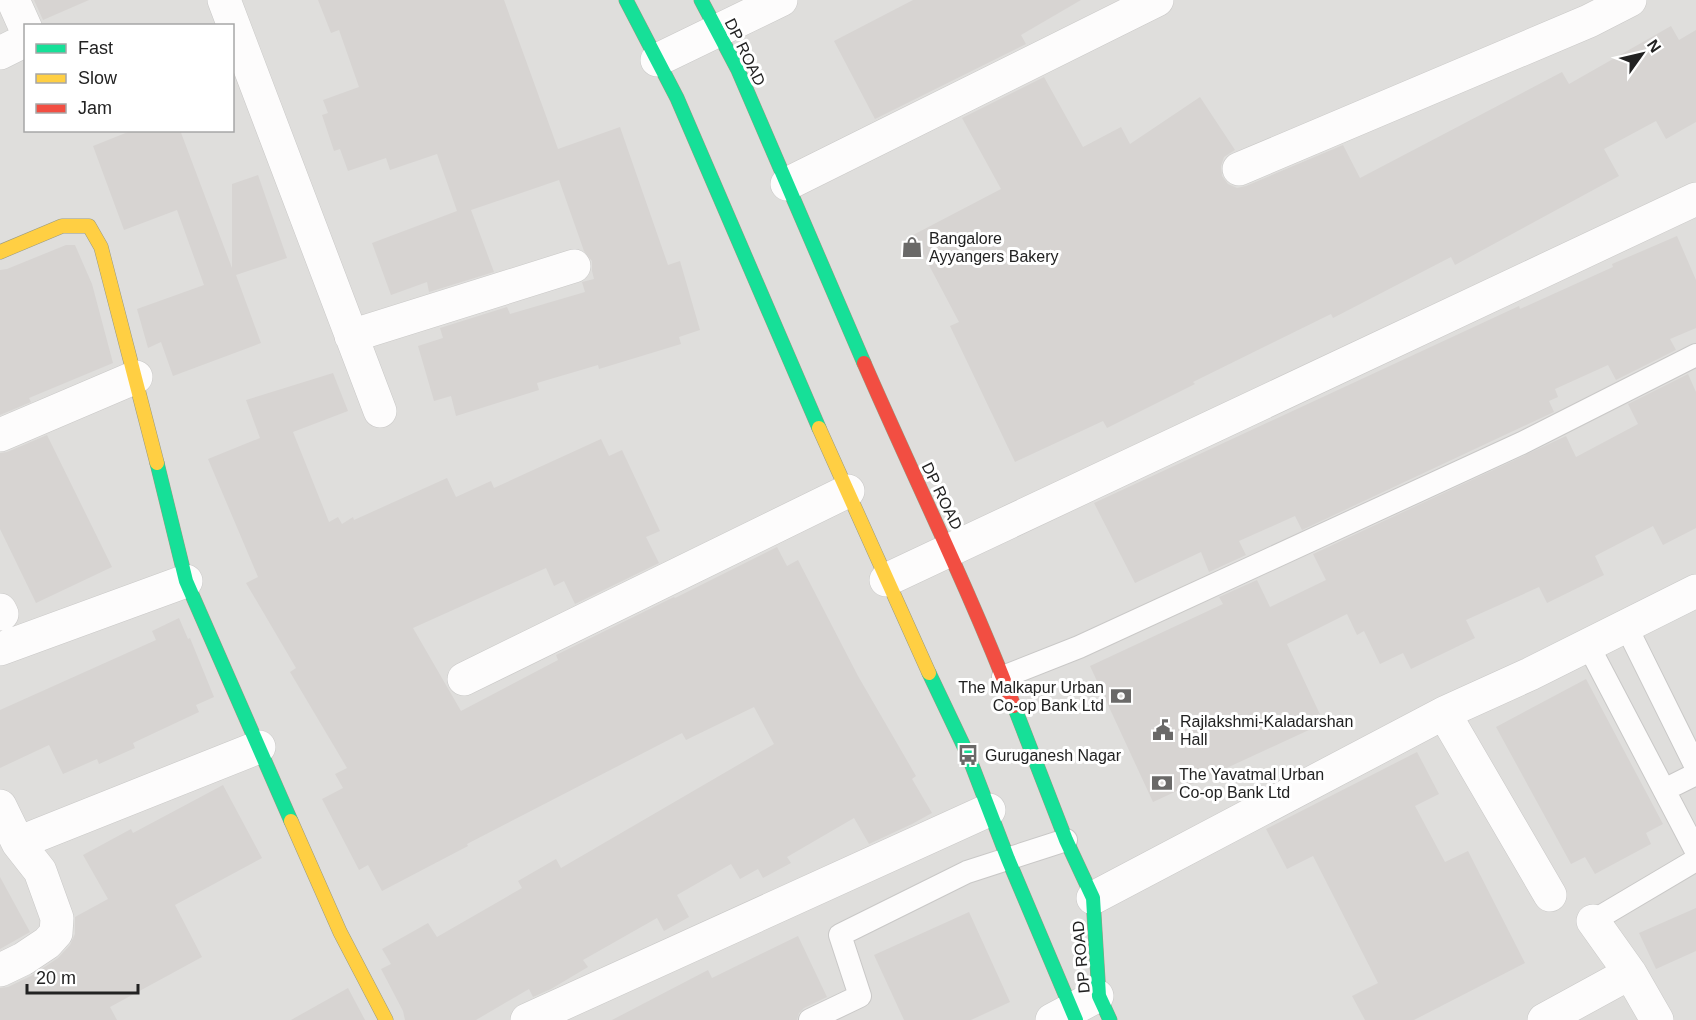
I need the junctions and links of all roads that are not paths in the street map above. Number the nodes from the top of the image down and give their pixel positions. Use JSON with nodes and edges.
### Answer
{"nodes":[{"id":1,"x":13,"y":0,"type":"edge"},
{"id":2,"x":224,"y":0,"type":"edge"},
{"id":3,"x":626,"y":0,"type":"edge"},
{"id":4,"x":700,"y":0,"type":"edge"},
{"id":5,"x":781,"y":0,"type":"edge"},
{"id":6,"x":1157,"y":0,"type":"edge"},
{"id":7,"x":1630,"y":0,"type":"edge"},
{"id":8,"x":1583,"y":11,"type":"edge"},
{"id":9,"x":233,"y":24,"type":"edge"},
{"id":10,"x":24,"y":25,"type":"edge"},
{"id":11,"x":234,"y":26,"type":"edge"},
{"id":12,"x":717,"y":31,"type":"junction"},
{"id":13,"x":24,"y":41,"type":"edge"},
{"id":14,"x":0,"y":53,"type":"edge"},
{"id":15,"x":657,"y":60,"type":"junction"},
{"id":16,"x":1239,"y":169,"type":"dead end"},
{"id":17,"x":787,"y":184,"type":"junction"},
{"id":18,"x":1696,"y":199,"type":"edge"},
{"id":19,"x":0,"y":252,"type":"edge"},
{"id":20,"x":574,"y":266,"type":"dead end"},
{"id":21,"x":351,"y":336,"type":"junction"},
{"id":22,"x":1696,"y":355,"type":"edge"},
{"id":23,"x":136,"y":377,"type":"junction"},
{"id":24,"x":380,"y":411,"type":"dead end"},
{"id":25,"x":0,"y":435,"type":"edge"},
{"id":26,"x":848,"y":491,"type":"junction"},
{"id":27,"x":950,"y":550,"type":"junction"},
{"id":28,"x":886,"y":580,"type":"junction"},
{"id":29,"x":186,"y":581,"type":"junction"},
{"id":30,"x":1696,"y":591,"type":"edge"},
{"id":31,"x":1626,"y":626,"type":"junction"},
{"id":32,"x":1588,"y":645,"type":"junction"},
{"id":33,"x":0,"y":649,"type":"edge"},
{"id":34,"x":1004,"y":677,"type":"junction"},
{"id":35,"x":464,"y":679,"type":"dead end"},
{"id":36,"x":1444,"y":713,"type":"junction"},
{"id":37,"x":259,"y":747,"type":"junction"},
{"id":38,"x":1696,"y":767,"type":"edge"},
{"id":39,"x":1696,"y":774,"type":"edge"},
{"id":40,"x":1664,"y":789,"type":"junction"},
{"id":41,"x":0,"y":806,"type":"edge"},
{"id":42,"x":989,"y":810,"type":"junction"},
{"id":43,"x":1066,"y":840,"type":"junction"},
{"id":44,"x":18,"y":843,"type":"junction"},
{"id":45,"x":1696,"y":851,"type":"edge"},
{"id":46,"x":1008,"y":859,"type":"junction"},
{"id":47,"x":1696,"y":860,"type":"edge"},
{"id":48,"x":1550,"y":896,"type":"dead end"},
{"id":49,"x":1093,"y":898,"type":"junction"},
{"id":50,"x":1593,"y":921,"type":"joint"},
{"id":51,"x":0,"y":970,"type":"edge"},
{"id":52,"x":1630,"y":973,"type":"junction"},
{"id":53,"x":1082,"y":1013,"type":"edge"},
{"id":54,"x":386,"y":1020,"type":"edge"},
{"id":55,"x":527,"y":1020,"type":"edge"},
{"id":56,"x":810,"y":1020,"type":"edge"},
{"id":57,"x":1544,"y":1020,"type":"edge"},
{"id":58,"x":1657,"y":1020,"type":"edge"}],
"edges":[{"from":1,"to":10,"type":"street"},
{"from":2,"to":9,"type":"street"},
{"from":3,"to":15,"type":"main road","name":"DP ROAD"},
{"from":4,"to":12,"type":"main road","name":"DP ROAD"},
{"from":5,"to":12,"type":"street"},
{"from":6,"to":17,"type":"street"},
{"from":7,"to":8,"type":"street"},
{"from":8,"to":16,"type":"street"},
{"from":11,"to":21,"type":"street"},
{"from":12,"to":15,"type":"street"},
{"from":12,"to":17,"type":"main road","name":"DP ROAD"},
{"from":13,"to":14,"type":"street"},
{"from":15,"to":26,"type":"main road","name":"DP ROAD"},
{"from":17,"to":27,"type":"main road","name":"DP ROAD"},
{"from":18,"to":27,"type":"street"},
{"from":19,"to":23,"type":"main road"},
{"from":20,"to":21,"type":"street"},
{"from":21,"to":24,"type":"street"},
{"from":22,"to":34,"type":"lane"},
{"from":23,"to":25,"type":"street"},
{"from":23,"to":29,"type":"main road"},
{"from":26,"to":28,"type":"main road","name":"DP ROAD"},
{"from":26,"to":35,"type":"street"},
{"from":27,"to":28,"type":"street"},
{"from":27,"to":34,"type":"main road","name":"DP ROAD"},
{"from":28,"to":42,"type":"main road","name":"DP ROAD"},
{"from":29,"to":33,"type":"street"},
{"from":29,"to":37,"type":"main road"},
{"from":30,"to":31,"type":"street"},
{"from":31,"to":32,"type":"street"},
{"from":31,"to":38,"type":"lane"},
{"from":32,"to":36,"type":"street"},
{"from":32,"to":40,"type":"lane"},
{"from":34,"to":43,"type":"main road","name":"DP ROAD"},
{"from":36,"to":48,"type":"street"},
{"from":36,"to":49,"type":"street"},
{"from":37,"to":44,"type":"street"},
{"from":37,"to":54,"type":"main road"},
{"from":39,"to":40,"type":"lane"},
{"from":40,"to":45,"type":"lane"},
{"from":41,"to":44,"type":"street"},
{"from":42,"to":46,"type":"main road","name":"DP ROAD"},
{"from":42,"to":55,"type":"street"},
{"from":43,"to":46,"type":"lane"},
{"from":43,"to":49,"type":"main road","name":"DP ROAD"},
{"from":44,"to":51,"type":"street"},
{"from":46,"to":53,"type":"main road","name":"DP ROAD"},
{"from":46,"to":56,"type":"lane"},
{"from":47,"to":50,"type":"lane"},
{"from":49,"to":53,"type":"main road","name":"DP ROAD"},
{"from":50,"to":52,"type":"street"},
{"from":52,"to":57,"type":"street"},
{"from":52,"to":58,"type":"street"}]}
